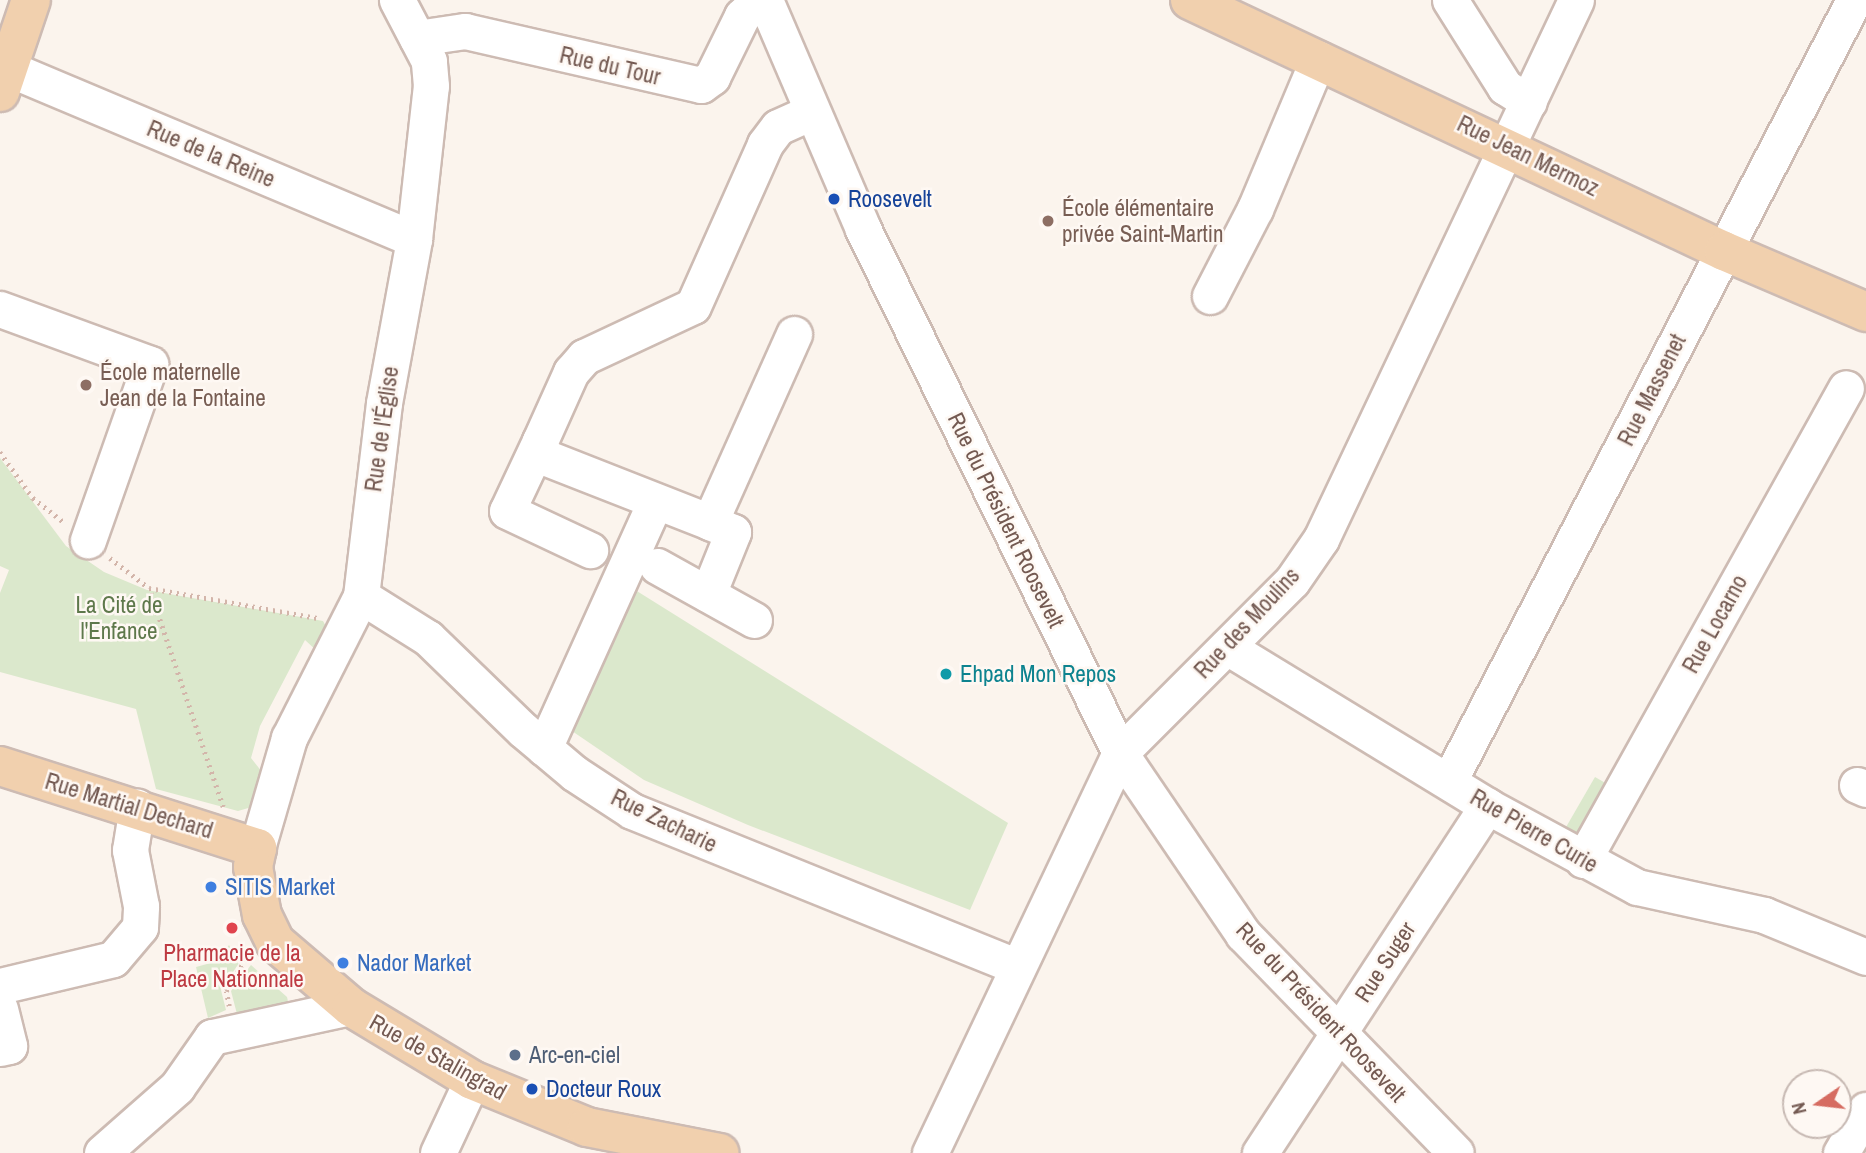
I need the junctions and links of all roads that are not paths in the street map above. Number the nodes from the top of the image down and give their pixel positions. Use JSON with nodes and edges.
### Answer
{"nodes":[{"id":1,"x":31,"y":0,"type":"edge"},
{"id":2,"x":397,"y":0,"type":"edge"},
{"id":3,"x":759,"y":0,"type":"edge"},
{"id":4,"x":765,"y":0,"type":"edge"},
{"id":5,"x":1190,"y":0,"type":"edge"},
{"id":6,"x":1450,"y":0,"type":"edge"},
{"id":7,"x":1576,"y":0,"type":"edge"},
{"id":8,"x":1854,"y":0,"type":"edge"},
{"id":9,"x":417,"y":38,"type":"junction"},
{"id":10,"x":1318,"y":59,"type":"junction"},
{"id":11,"x":3,"y":75,"type":"edge"},
{"id":12,"x":1530,"y":103,"type":"junction"},
{"id":13,"x":811,"y":112,"type":"junction"},
{"id":14,"x":1508,"y":146,"type":"junction"},
{"id":15,"x":414,"y":239,"type":"junction"},
{"id":16,"x":1724,"y":251,"type":"junction"},
{"id":17,"x":1210,"y":296,"type":"dead end"},
{"id":18,"x":0,"y":309,"type":"edge"},
{"id":19,"x":1866,"y":312,"type":"edge"},
{"id":20,"x":794,"y":334,"type":"dead end"},
{"id":21,"x":1846,"y":388,"type":"dead end"},
{"id":22,"x":540,"y":441,"type":"junction"},
{"id":23,"x":655,"y":502,"type":"junction"},
{"id":24,"x":710,"y":522,"type":"junction"},
{"id":25,"x":88,"y":540,"type":"dead end"},
{"id":26,"x":590,"y":550,"type":"dead end"},
{"id":27,"x":657,"y":566,"type":"dead end"},
{"id":28,"x":708,"y":594,"type":"junction"},
{"id":29,"x":355,"y":610,"type":"junction"},
{"id":30,"x":754,"y":620,"type":"dead end"},
{"id":31,"x":1227,"y":647,"type":"junction"},
{"id":32,"x":544,"y":748,"type":"junction"},
{"id":33,"x":1120,"y":753,"type":"junction"},
{"id":34,"x":0,"y":766,"type":"edge"},
{"id":35,"x":1449,"y":781,"type":"junction"},
{"id":36,"x":1487,"y":806,"type":"junction"},
{"id":37,"x":137,"y":807,"type":"junction"},
{"id":38,"x":245,"y":843,"type":"junction"},
{"id":39,"x":1583,"y":860,"type":"junction"},
{"id":40,"x":1866,"y":957,"type":"edge"},
{"id":41,"x":1016,"y":966,"type":"junction"},
{"id":42,"x":0,"y":986,"type":"edge"},
{"id":43,"x":351,"y":1007,"type":"junction"},
{"id":44,"x":0,"y":1009,"type":"edge"},
{"id":45,"x":1337,"y":1034,"type":"junction"},
{"id":46,"x":0,"y":1048,"type":"edge"},
{"id":47,"x":472,"y":1080,"type":"junction"},
{"id":48,"x":1866,"y":1110,"type":"edge"},
{"id":49,"x":102,"y":1153,"type":"edge"},
{"id":50,"x":438,"y":1153,"type":"edge"},
{"id":51,"x":719,"y":1153,"type":"edge"},
{"id":52,"x":930,"y":1153,"type":"edge"},
{"id":53,"x":1260,"y":1153,"type":"edge"},
{"id":54,"x":1456,"y":1153,"type":"edge"},
{"id":55,"x":1842,"y":1153,"type":"edge"}],
"edges":[{"from":1,"to":11,"type":"main road"},
{"from":2,"to":9,"type":"street","name":"Rue de l'Église"},
{"from":3,"to":9,"type":"street","name":"Rue du Tour"},
{"from":4,"to":13,"type":"street","name":"Rue du Président Roosevelt"},
{"from":5,"to":10,"type":"main road","name":"Rue Jean Mermoz"},
{"from":6,"to":12,"type":"street"},
{"from":7,"to":12,"type":"street","name":"Rue des Moulins"},
{"from":8,"to":16,"type":"street","name":"Rue Massenet"},
{"from":9,"to":15,"type":"street","name":"Rue de l'Église"},
{"from":10,"to":14,"type":"main road","name":"Rue Jean Mermoz"},
{"from":10,"to":17,"type":"street"},
{"from":11,"to":15,"type":"street","name":"Rue de la Reine"},
{"from":12,"to":14,"type":"street","name":"Rue des Moulins"},
{"from":13,"to":22,"type":"street"},
{"from":13,"to":33,"type":"street","name":"Rue du Président Roosevelt"},
{"from":14,"to":16,"type":"main road","name":"Rue Jean Mermoz"},
{"from":14,"to":31,"type":"street","name":"Rue des Moulins"},
{"from":15,"to":29,"type":"street","name":"Rue de l'Église"},
{"from":16,"to":19,"type":"main road","name":"Rue Jean Mermoz"},
{"from":16,"to":35,"type":"street","name":"Rue Massenet"},
{"from":18,"to":25,"type":"street"},
{"from":20,"to":24,"type":"street"},
{"from":21,"to":39,"type":"street","name":"Rue Locarno"},
{"from":22,"to":23,"type":"street"},
{"from":22,"to":26,"type":"street"},
{"from":23,"to":24,"type":"street"},
{"from":23,"to":32,"type":"street"},
{"from":24,"to":28,"type":"street"},
{"from":27,"to":28,"type":"street"},
{"from":28,"to":30,"type":"street"},
{"from":29,"to":32,"type":"street","name":"Rue Zacharie"},
{"from":29,"to":38,"type":"street","name":"Rue de l'Église"},
{"from":31,"to":33,"type":"street","name":"Rue des Moulins"},
{"from":31,"to":35,"type":"street","name":"Rue Pierre Curie"},
{"from":32,"to":41,"type":"street","name":"Rue Zacharie"},
{"from":33,"to":41,"type":"street","name":"Rue des Moulins"},
{"from":33,"to":45,"type":"street","name":"Rue du Président Roosevelt"},
{"from":34,"to":37,"type":"main road","name":"Rue Martial Dechard"},
{"from":35,"to":36,"type":"street","name":"Rue Pierre Curie"},
{"from":36,"to":39,"type":"street","name":"Rue Pierre Curie"},
{"from":36,"to":45,"type":"street","name":"Rue Suger"},
{"from":37,"to":38,"type":"main road","name":"Rue Martial Dechard"},
{"from":37,"to":42,"type":"street"},
{"from":38,"to":43,"type":"main road","name":"Rue de Stalingrad"},
{"from":39,"to":40,"type":"street","name":"Rue Pierre Curie"},
{"from":41,"to":52,"type":"street","name":"Rue des Moulins"},
{"from":43,"to":47,"type":"main road","name":"Rue de Stalingrad"},
{"from":43,"to":49,"type":"street"},
{"from":44,"to":46,"type":"street"},
{"from":45,"to":53,"type":"street","name":"Rue Suger"},
{"from":45,"to":54,"type":"street","name":"Rue du Président Roosevelt"},
{"from":47,"to":50,"type":"street"},
{"from":47,"to":51,"type":"main road","name":"Rue de Stalingrad"},
{"from":48,"to":55,"type":"street"}]}
